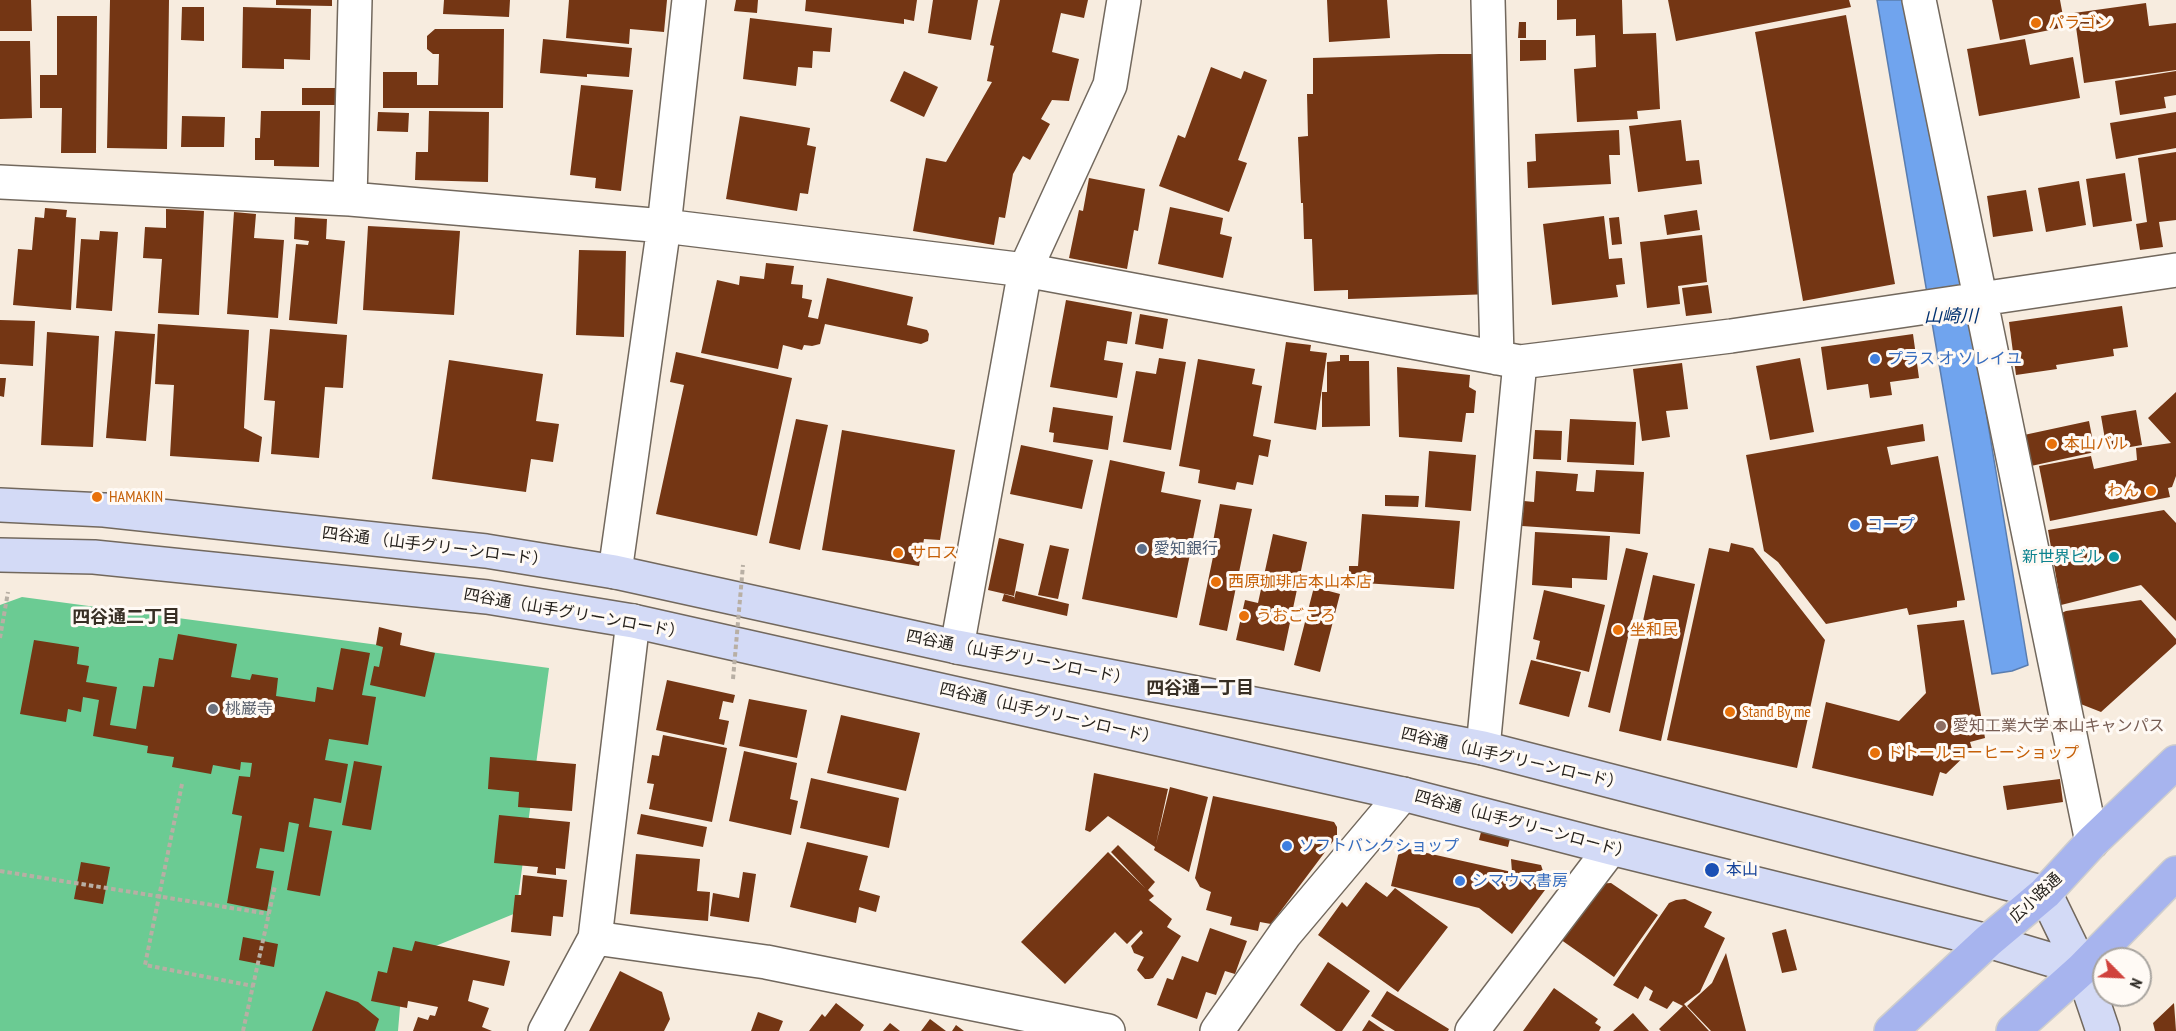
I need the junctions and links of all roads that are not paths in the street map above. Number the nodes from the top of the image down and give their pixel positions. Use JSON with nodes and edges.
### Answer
{"nodes":[{"id":1,"x":356,"y":0,"type":"edge"},
{"id":2,"x":689,"y":0,"type":"edge"},
{"id":3,"x":1124,"y":0,"type":"edge"},
{"id":4,"x":1488,"y":0,"type":"edge"},
{"id":5,"x":1918,"y":0,"type":"edge"},
{"id":6,"x":0,"y":182,"type":"edge"},
{"id":7,"x":350,"y":199,"type":"junction"},
{"id":8,"x":664,"y":226,"type":"junction"},
{"id":9,"x":1025,"y":270,"type":"junction"},
{"id":10,"x":2176,"y":270,"type":"edge"},
{"id":11,"x":1979,"y":301,"type":"junction"},
{"id":12,"x":1509,"y":360,"type":"junction"},
{"id":13,"x":0,"y":505,"type":"edge"},
{"id":14,"x":7,"y":555,"type":"edge"},
{"id":15,"x":615,"y":573,"type":"junction"},
{"id":16,"x":633,"y":621,"type":"junction"},
{"id":17,"x":957,"y":647,"type":"junction"},
{"id":18,"x":1483,"y":748,"type":"junction"},
{"id":19,"x":2176,"y":762,"type":"edge"},
{"id":20,"x":1403,"y":794,"type":"junction"},
{"id":21,"x":2092,"y":842,"type":"junction"},
{"id":22,"x":1611,"y":848,"type":"junction"},
{"id":23,"x":2176,"y":873,"type":"edge"},
{"id":24,"x":2045,"y":893,"type":"junction"},
{"id":25,"x":595,"y":938,"type":"junction"},
{"id":26,"x":1988,"y":941,"type":"junction"},
{"id":27,"x":2082,"y":969,"type":"junction"},
{"id":28,"x":1018,"y":1022,"type":"edge"},
{"id":29,"x":545,"y":1031,"type":"edge"},
{"id":30,"x":1108,"y":1031,"type":"edge"},
{"id":31,"x":1217,"y":1031,"type":"edge"},
{"id":32,"x":1472,"y":1031,"type":"edge"},
{"id":33,"x":1891,"y":1031,"type":"edge"},
{"id":34,"x":2013,"y":1031,"type":"edge"},
{"id":35,"x":2103,"y":1031,"type":"edge"}],
"edges":[{"from":1,"to":7,"type":"street"},
{"from":2,"to":8,"type":"street"},
{"from":3,"to":9,"type":"street"},
{"from":4,"to":12,"type":"street"},
{"from":5,"to":11,"type":"street"},
{"from":6,"to":7,"type":"street"},
{"from":7,"to":8,"type":"street"},
{"from":8,"to":9,"type":"street"},
{"from":8,"to":15,"type":"street"},
{"from":9,"to":12,"type":"street"},
{"from":9,"to":17,"type":"street"},
{"from":10,"to":11,"type":"street"},
{"from":11,"to":12,"type":"street"},
{"from":11,"to":21,"type":"street"},
{"from":12,"to":18,"type":"street"},
{"from":13,"to":15,"type":"street","name":"四谷通 （山手グリーンロード）"},
{"from":14,"to":16,"type":"street","name":"四谷通（山手グリーンロード）"},
{"from":15,"to":17,"type":"street","name":"四谷通 （山手グリーンロード）"},
{"from":16,"to":20,"type":"street","name":"四谷通（山手グリーンロード）"},
{"from":16,"to":25,"type":"street"},
{"from":17,"to":18,"type":"street","name":"四谷通 （山手グリーンロード）"},
{"from":18,"to":24,"type":"street","name":"四谷通 （山手グリーンロード）"},
{"from":19,"to":21,"type":"main road","name":"広小路通"},
{"from":20,"to":22,"type":"street","name":"四谷通（山手グリーンロード）"},
{"from":20,"to":31,"type":"street"},
{"from":21,"to":24,"type":"main road","name":"広小路通"},
{"from":22,"to":26,"type":"street","name":"四谷通（山手グリーンロード）"},
{"from":22,"to":32,"type":"street"},
{"from":23,"to":27,"type":"main road"},
{"from":24,"to":26,"type":"main road","name":"広小路通"},
{"from":24,"to":27,"type":"street"},
{"from":25,"to":28,"type":"street"},
{"from":25,"to":29,"type":"street"},
{"from":26,"to":27,"type":"street","name":"四谷通（山手グリーンロード）"},
{"from":26,"to":33,"type":"main road","name":"広小路通"},
{"from":27,"to":34,"type":"main road"},
{"from":27,"to":35,"type":"street"},
{"from":28,"to":30,"type":"street"}]}
